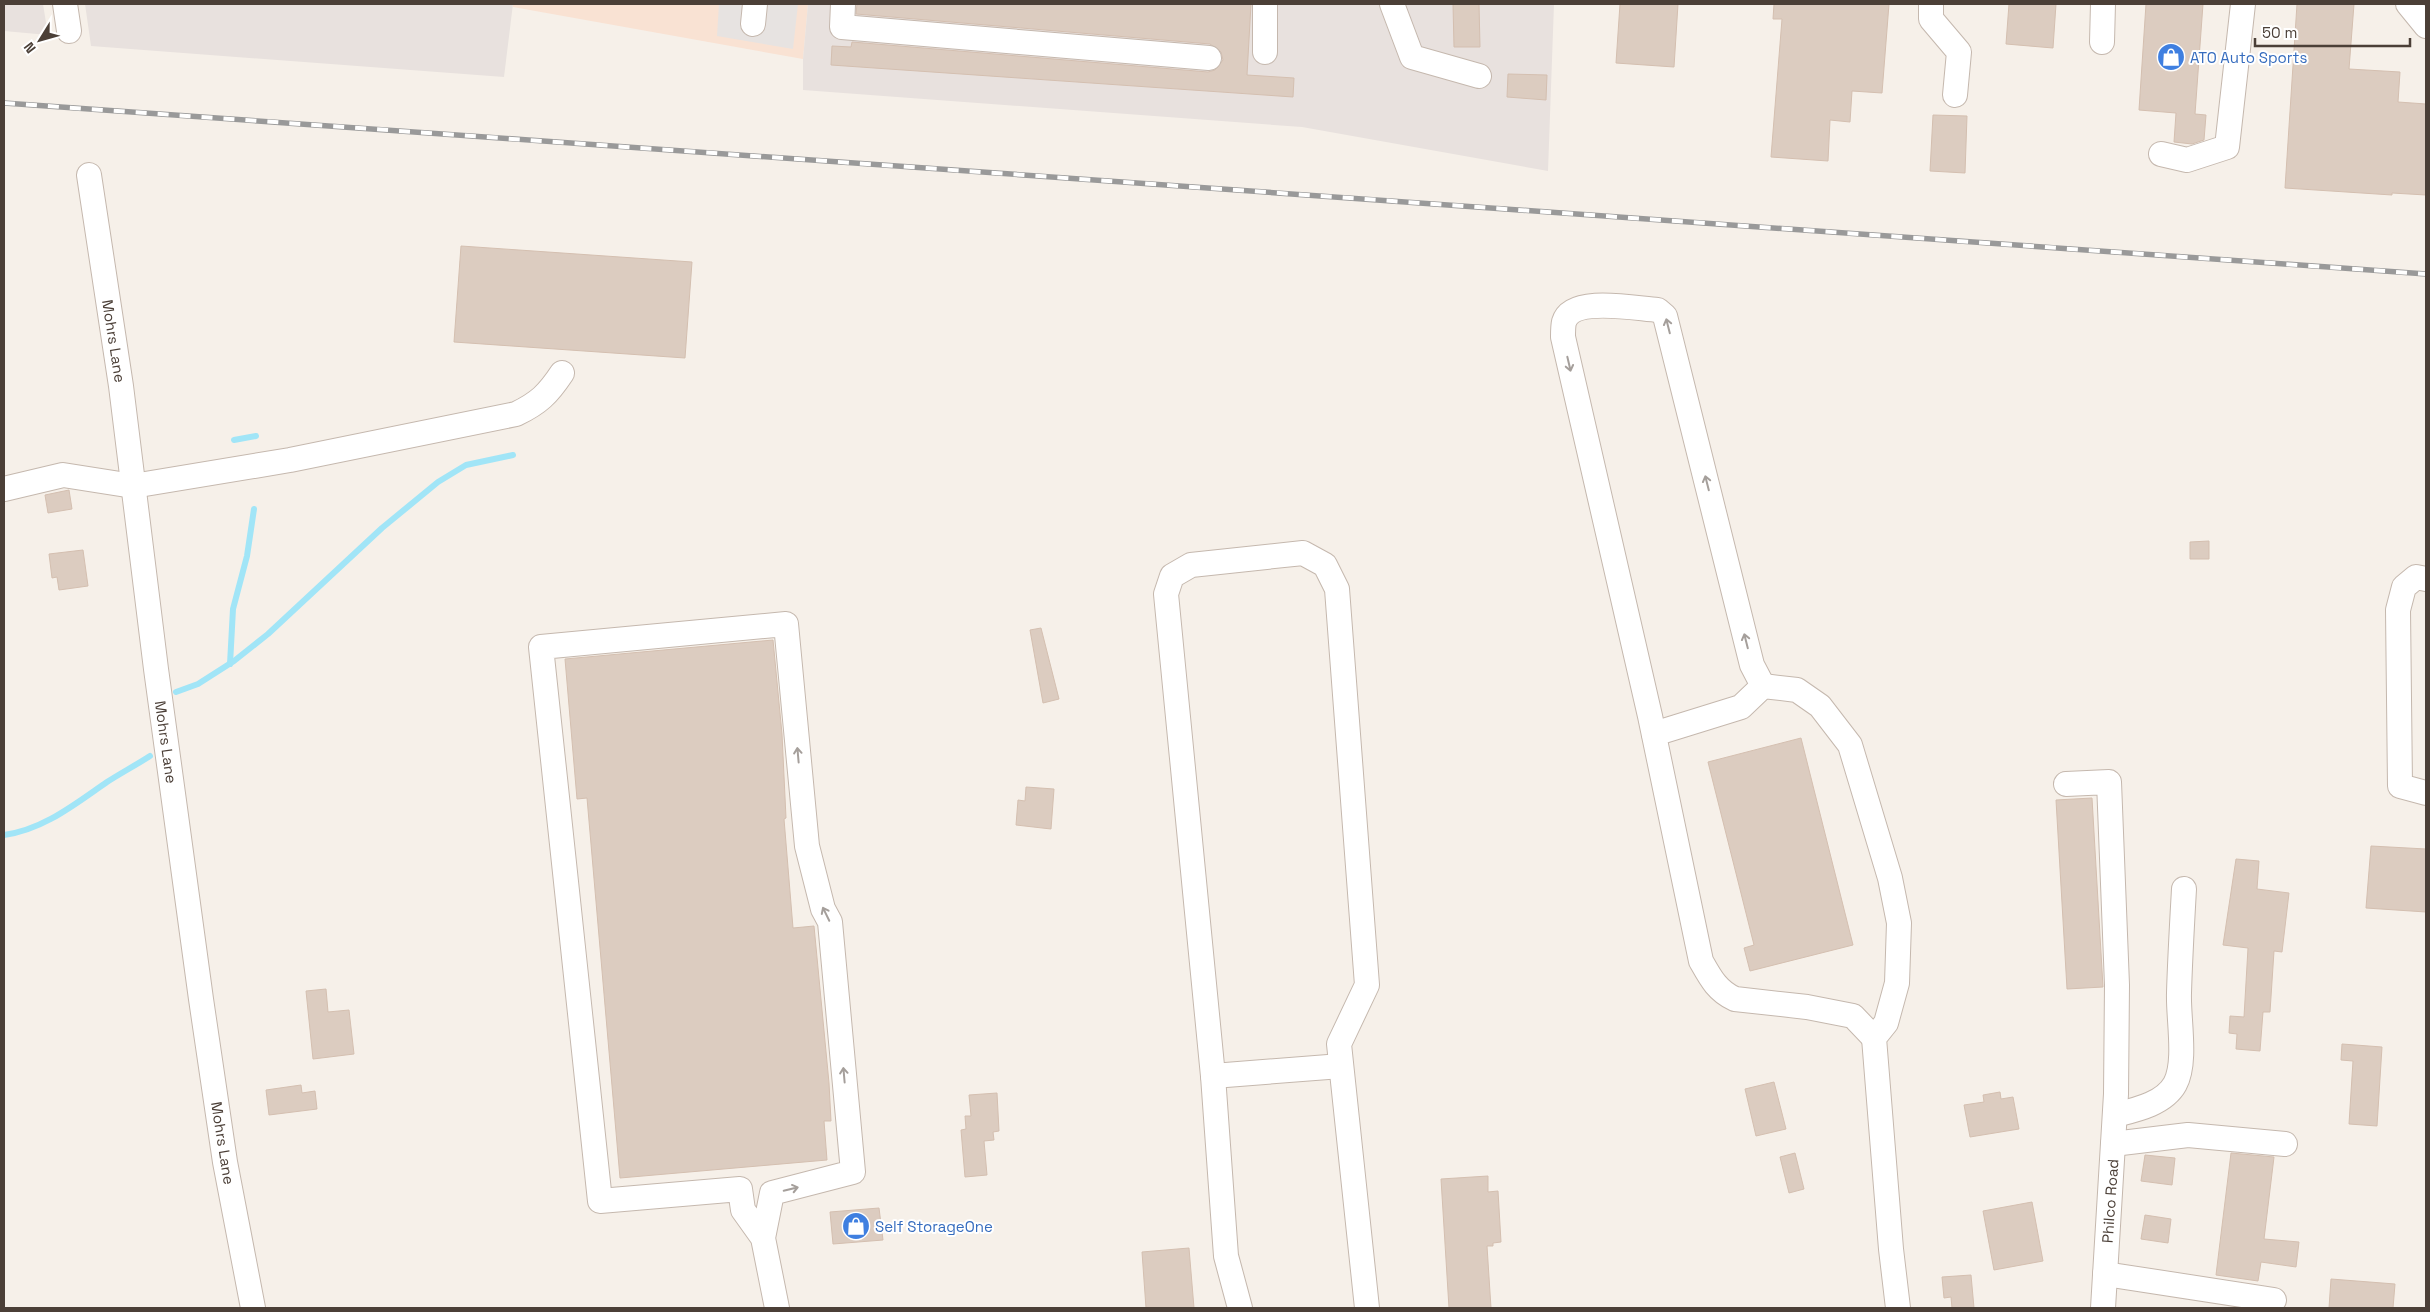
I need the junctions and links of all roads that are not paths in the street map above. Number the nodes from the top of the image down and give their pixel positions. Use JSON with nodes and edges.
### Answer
{"nodes":[{"id":1,"x":65,"y":4,"type":"edge"},
{"id":2,"x":843,"y":4,"type":"edge"},
{"id":3,"x":1265,"y":4,"type":"edge"},
{"id":4,"x":1392,"y":4,"type":"edge"},
{"id":5,"x":1931,"y":4,"type":"edge"},
{"id":6,"x":2103,"y":4,"type":"edge"},
{"id":7,"x":2243,"y":4,"type":"edge"},
{"id":8,"x":2408,"y":4,"type":"edge"},
{"id":9,"x":2426,"y":26,"type":"edge"},
{"id":10,"x":69,"y":31,"type":"dead end"},
{"id":11,"x":2102,"y":42,"type":"dead end"},
{"id":12,"x":1265,"y":52,"type":"dead end"},
{"id":13,"x":1209,"y":58,"type":"dead end"},
{"id":14,"x":1479,"y":76,"type":"dead end"},
{"id":15,"x":1955,"y":94,"type":"dead end"},
{"id":16,"x":2162,"y":154,"type":"dead end"},
{"id":17,"x":89,"y":175,"type":"dead end"},
{"id":18,"x":562,"y":373,"type":"dead end"},
{"id":19,"x":133,"y":486,"type":"junction"},
{"id":20,"x":4,"y":489,"type":"edge"},
{"id":21,"x":2426,"y":579,"type":"edge"},
{"id":22,"x":1763,"y":686,"type":"junction"},
{"id":23,"x":1652,"y":725,"type":"junction"},
{"id":24,"x":2066,"y":784,"type":"dead end"},
{"id":25,"x":2426,"y":794,"type":"edge"},
{"id":26,"x":2184,"y":889,"type":"dead end"},
{"id":27,"x":1874,"y":1038,"type":"junction"},
{"id":28,"x":1341,"y":1066,"type":"junction"},
{"id":29,"x":1212,"y":1076,"type":"junction"},
{"id":30,"x":2116,"y":1105,"type":"junction"},
{"id":31,"x":2113,"y":1144,"type":"junction"},
{"id":32,"x":2285,"y":1144,"type":"dead end"},
{"id":33,"x":763,"y":1238,"type":"junction"},
{"id":34,"x":2105,"y":1274,"type":"junction"},
{"id":35,"x":2274,"y":1300,"type":"dead end"},
{"id":36,"x":254,"y":1308,"type":"edge"},
{"id":37,"x":777,"y":1308,"type":"edge"},
{"id":38,"x":1240,"y":1308,"type":"edge"},
{"id":39,"x":1367,"y":1308,"type":"edge"},
{"id":40,"x":1898,"y":1308,"type":"edge"},
{"id":41,"x":2103,"y":1308,"type":"edge"}],
"edges":[{"from":1,"to":10,"type":"street"},
{"from":2,"to":13,"type":"street"},
{"from":3,"to":12,"type":"street"},
{"from":4,"to":14,"type":"street"},
{"from":5,"to":15,"type":"street"},
{"from":6,"to":11,"type":"street"},
{"from":7,"to":16,"type":"street"},
{"from":8,"to":9,"type":"street"},
{"from":17,"to":19,"type":"street","name":"Mohrs Lane"},
{"from":18,"to":19,"type":"street"},
{"from":19,"to":20,"type":"street"},
{"from":19,"to":36,"type":"street","name":"Mohrs Lane"},
{"from":21,"to":25,"type":"street"},
{"from":22,"to":23,"type":"street"},
{"from":22,"to":23,"type":"street","one_way":true},
{"from":22,"to":27,"type":"street"},
{"from":23,"to":27,"type":"street"},
{"from":24,"to":30,"type":"street","name":"Philco Road"},
{"from":26,"to":30,"type":"street"},
{"from":27,"to":40,"type":"street"},
{"from":28,"to":29,"type":"street"},
{"from":28,"to":29,"type":"street"},
{"from":28,"to":39,"type":"street"},
{"from":29,"to":38,"type":"street"},
{"from":30,"to":31,"type":"street","name":"Philco Road"},
{"from":31,"to":32,"type":"street"},
{"from":31,"to":34,"type":"street","name":"Philco Road"},
{"from":33,"to":33,"type":"street","one_way":true},
{"from":33,"to":37,"type":"street"},
{"from":34,"to":35,"type":"street"},
{"from":34,"to":41,"type":"street","name":"Philco Road"}]}
